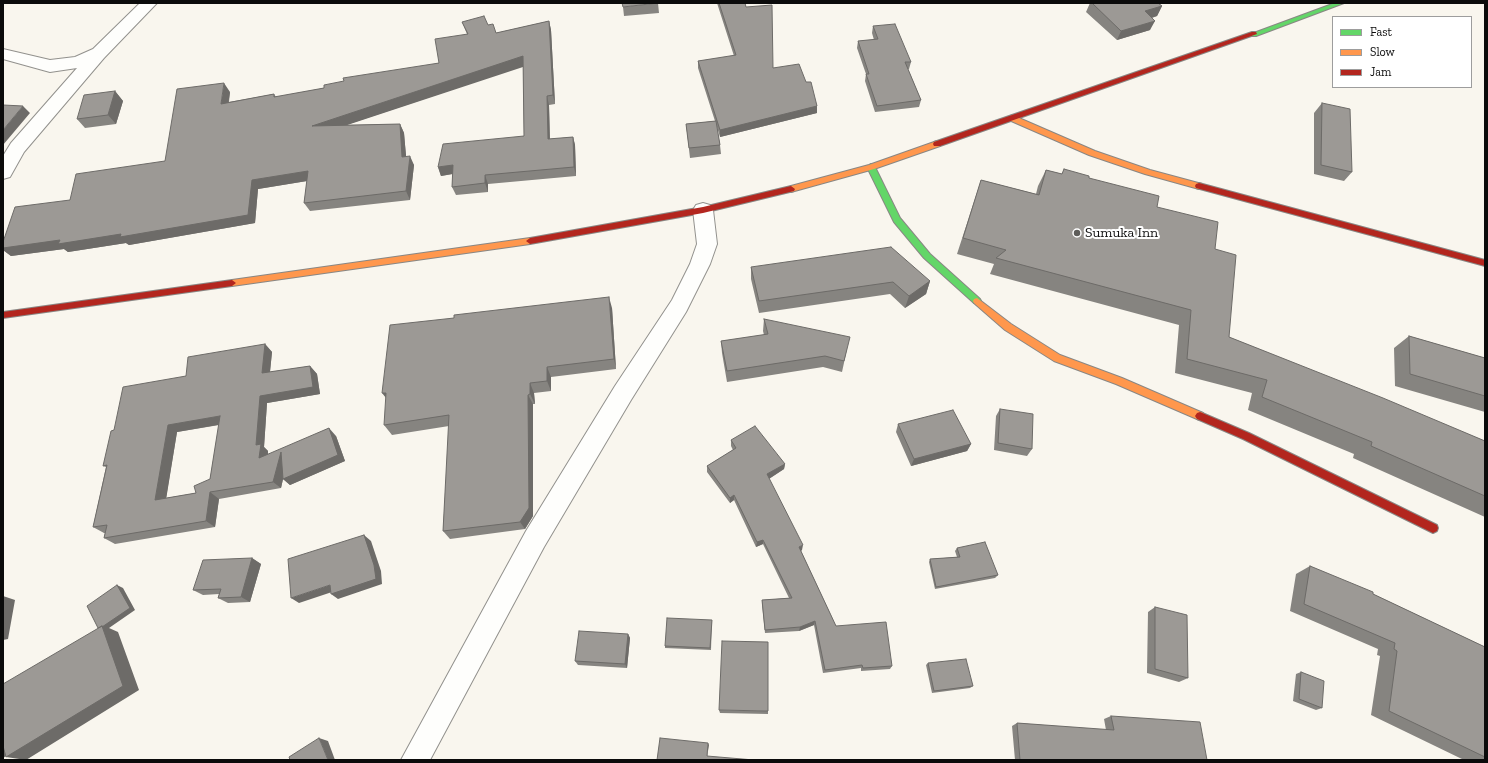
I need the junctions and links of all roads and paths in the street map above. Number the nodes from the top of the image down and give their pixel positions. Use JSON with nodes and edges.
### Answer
{"nodes":[{"id":1,"x":149,"y":3,"type":"edge"},
{"id":2,"x":1342,"y":3,"type":"edge"},
{"id":3,"x":3,"y":54,"type":"edge"},
{"id":4,"x":98,"y":54,"type":"junction"},
{"id":5,"x":1012,"y":118,"type":"junction"},
{"id":6,"x":871,"y":167,"type":"junction"},
{"id":7,"x":3,"y":172,"type":"edge"},
{"id":8,"x":703,"y":210,"type":"junction"},
{"id":9,"x":1485,"y":263,"type":"edge"},
{"id":10,"x":3,"y":315,"type":"edge"},
{"id":11,"x":1434,"y":528,"type":"dead end"},
{"id":12,"x":415,"y":760,"type":"edge"}],
"edges":[{"from":1,"to":4,"type":"street"},
{"from":2,"to":5,"type":"street"},
{"from":3,"to":4,"type":"street"},
{"from":4,"to":7,"type":"street"},
{"from":5,"to":6,"type":"street"},
{"from":5,"to":9,"type":"street"},
{"from":6,"to":8,"type":"street"},
{"from":6,"to":11,"type":"street"},
{"from":8,"to":10,"type":"street"},
{"from":8,"to":12,"type":"street"}]}
